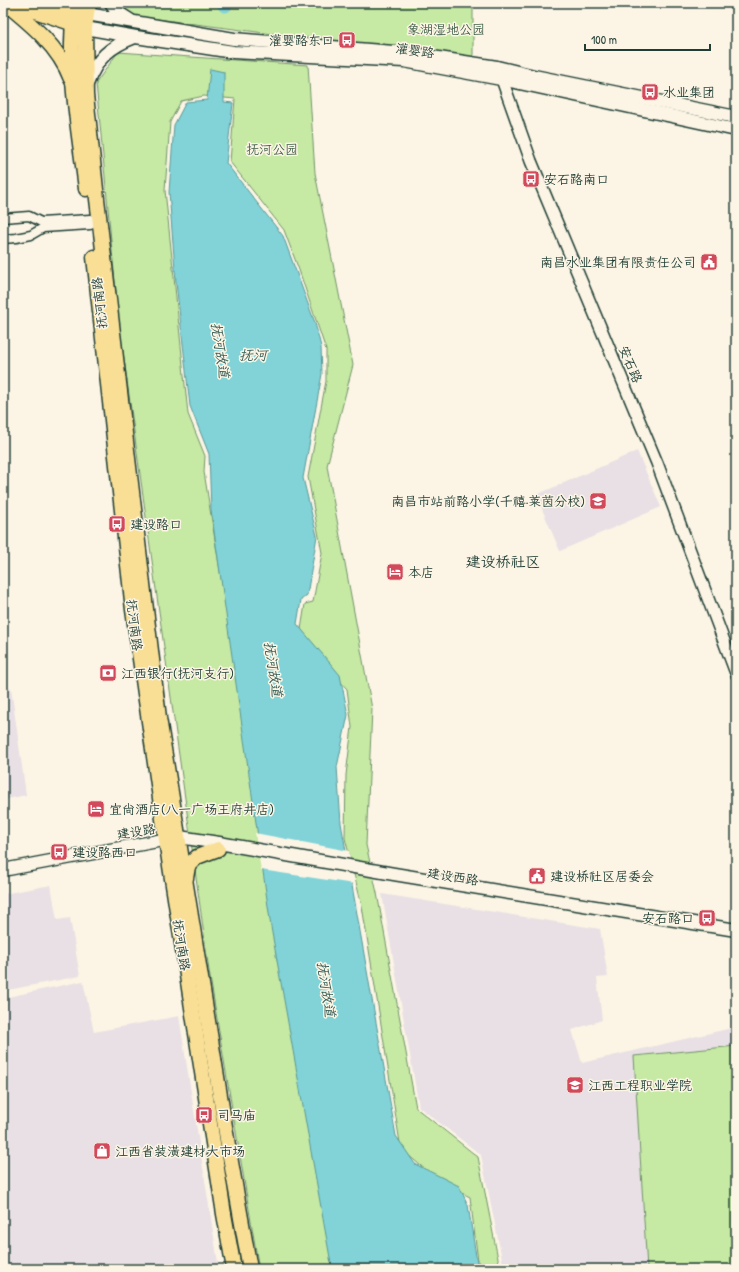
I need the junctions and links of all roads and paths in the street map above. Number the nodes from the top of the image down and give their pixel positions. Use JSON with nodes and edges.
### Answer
{"nodes":[{"id":1,"x":5,"y":3,"type":"edge"},
{"id":2,"x":15,"y":3,"type":"edge"},
{"id":3,"x":47,"y":3,"type":"edge"},
{"id":4,"x":111,"y":3,"type":"edge"},
{"id":5,"x":81,"y":14,"type":"edge"},
{"id":6,"x":133,"y":22,"type":"junction"},
{"id":7,"x":136,"y":37,"type":"junction"},
{"id":8,"x":497,"y":67,"type":"junction"},
{"id":9,"x":501,"y":79,"type":"junction"},
{"id":10,"x":80,"y":86,"type":"junction"},
{"id":11,"x":736,"y":117,"type":"edge"},
{"id":12,"x":736,"y":130,"type":"edge"},
{"id":13,"x":3,"y":218,"type":"edge"},
{"id":14,"x":90,"y":222,"type":"junction"},
{"id":15,"x":3,"y":239,"type":"edge"},
{"id":16,"x":736,"y":673,"type":"edge"},
{"id":17,"x":173,"y":842,"type":"junction"},
{"id":18,"x":219,"y":846,"type":"junction"},
{"id":19,"x":3,"y":870,"type":"edge"},
{"id":20,"x":393,"y":877,"type":"junction"},
{"id":21,"x":186,"y":878,"type":"junction"},
{"id":22,"x":736,"y":930,"type":"edge"},
{"id":23,"x":736,"y":936,"type":"edge"},
{"id":24,"x":234,"y":1269,"type":"edge"},
{"id":25,"x":250,"y":1269,"type":"edge"}],
"edges":[{"from":1,"to":10,"type":"highway"},
{"from":2,"to":5,"type":"highway"},
{"from":3,"to":5,"type":"highway"},
{"from":4,"to":6,"type":"main road"},
{"from":5,"to":6,"type":"main road","name":"灌婴路"},
{"from":5,"to":7,"type":"main road","name":"灌婴路"},
{"from":5,"to":10,"type":"highway","name":"抚河南路"},
{"from":6,"to":8,"type":"main road","name":"灌婴路"},
{"from":7,"to":9,"type":"main road","name":"灌婴路"},
{"from":7,"to":10,"type":"main road"},
{"from":8,"to":9,"type":"street","name":"安石路"},
{"from":8,"to":11,"type":"main road","name":"灌婴路"},
{"from":9,"to":12,"type":"main road","name":"灌婴路"},
{"from":9,"to":16,"type":"street","name":"安石路"},
{"from":10,"to":14,"type":"highway","name":"抚河南路"},
{"from":10,"to":17,"type":"highway","name":"抚河南路"},
{"from":13,"to":14,"type":"street"},
{"from":14,"to":15,"type":"street"},
{"from":14,"to":17,"type":"highway","name":"抚河南路"},
{"from":17,"to":18,"type":"main road","name":"建设西路"},
{"from":17,"to":19,"type":"main road","name":"建设路"},
{"from":17,"to":21,"type":"highway","name":"抚河南路"},
{"from":17,"to":24,"type":"highway","name":"抚河南路"},
{"from":18,"to":20,"type":"main road","name":"建设西路"},
{"from":18,"to":21,"type":"highway"},
{"from":20,"to":22,"type":"main road","name":"建设西路"},
{"from":20,"to":23,"type":"main road","name":"建设西路"},
{"from":21,"to":25,"type":"highway","name":"抚河南路"}]}
